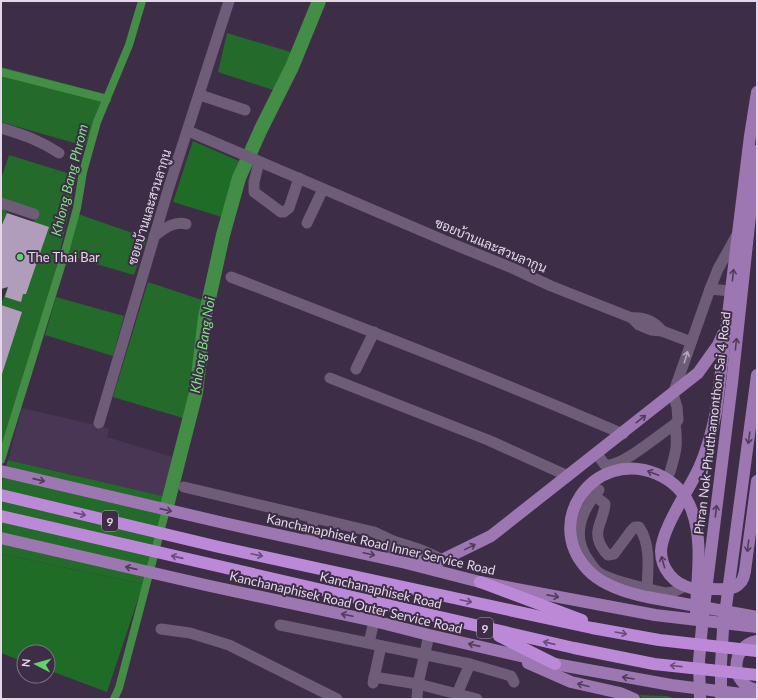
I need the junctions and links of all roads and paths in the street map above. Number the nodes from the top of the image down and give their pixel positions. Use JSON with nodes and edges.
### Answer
{"nodes":[{"id":1,"x":230,"y":1,"type":"edge"},
{"id":2,"x":757,"y":92,"type":"edge"},
{"id":3,"x":200,"y":95,"type":"junction"},
{"id":4,"x":245,"y":110,"type":"dead end"},
{"id":5,"x":1,"y":128,"type":"edge"},
{"id":6,"x":188,"y":131,"type":"junction"},
{"id":7,"x":757,"y":151,"type":"edge"},
{"id":8,"x":59,"y":153,"type":"dead end"},
{"id":9,"x":255,"y":160,"type":"junction"},
{"id":10,"x":299,"y":178,"type":"junction"},
{"id":11,"x":323,"y":189,"type":"junction"},
{"id":12,"x":1,"y":203,"type":"edge"},
{"id":13,"x":34,"y":214,"type":"dead end"},
{"id":14,"x":307,"y":222,"type":"dead end"},
{"id":15,"x":186,"y":224,"type":"dead end"},
{"id":16,"x":738,"y":232,"type":"junction"},
{"id":17,"x":154,"y":236,"type":"junction"},
{"id":18,"x":230,"y":278,"type":"dead end"},
{"id":19,"x":710,"y":289,"type":"junction"},
{"id":20,"x":731,"y":291,"type":"junction"},
{"id":21,"x":729,"y":313,"type":"junction"},
{"id":22,"x":374,"y":332,"type":"junction"},
{"id":23,"x":691,"y":342,"type":"junction"},
{"id":24,"x":356,"y":369,"type":"dead end"},
{"id":25,"x":330,"y":378,"type":"dead end"},
{"id":26,"x":756,"y":381,"type":"edge"},
{"id":27,"x":673,"y":394,"type":"junction"},
{"id":28,"x":99,"y":423,"type":"dead end"},
{"id":29,"x":675,"y":424,"type":"junction"},
{"id":30,"x":623,"y":434,"type":"junction"},
{"id":31,"x":596,"y":454,"type":"junction"},
{"id":32,"x":1,"y":471,"type":"edge"},
{"id":33,"x":670,"y":472,"type":"dead end"},
{"id":34,"x":568,"y":476,"type":"junction"},
{"id":35,"x":757,"y":481,"type":"edge"},
{"id":36,"x":184,"y":487,"type":"dead end"},
{"id":37,"x":755,"y":493,"type":"junction"},
{"id":38,"x":1,"y":495,"type":"edge"},
{"id":39,"x":1,"y":516,"type":"edge"},
{"id":40,"x":314,"y":518,"type":"junction"},
{"id":41,"x":757,"y":524,"type":"edge"},
{"id":42,"x":1,"y":538,"type":"edge"},
{"id":43,"x":309,"y":541,"type":"junction"},
{"id":44,"x":393,"y":541,"type":"junction"},
{"id":45,"x":387,"y":559,"type":"junction"},
{"id":46,"x":442,"y":560,"type":"junction"},
{"id":47,"x":406,"y":563,"type":"junction"},
{"id":48,"x":480,"y":582,"type":"junction"},
{"id":49,"x":685,"y":586,"type":"junction"},
{"id":50,"x":648,"y":589,"type":"junction"},
{"id":51,"x":726,"y":608,"type":"junction"},
{"id":52,"x":757,"y":617,"type":"edge"},
{"id":53,"x":374,"y":621,"type":"junction"},
{"id":54,"x":280,"y":625,"type":"dead end"},
{"id":55,"x":757,"y":627,"type":"edge"},
{"id":56,"x":161,"y":628,"type":"dead end"},
{"id":57,"x":483,"y":628,"type":"junction"},
{"id":58,"x":592,"y":628,"type":"junction"},
{"id":59,"x":429,"y":635,"type":"junction"},
{"id":60,"x":757,"y":641,"type":"edge"},
{"id":61,"x":369,"y":643,"type":"junction"},
{"id":62,"x":380,"y":646,"type":"junction"},
{"id":63,"x":500,"y":651,"type":"junction"},
{"id":64,"x":757,"y":651,"type":"edge"},
{"id":65,"x":425,"y":654,"type":"junction"},
{"id":66,"x":727,"y":658,"type":"junction"},
{"id":67,"x":699,"y":661,"type":"junction"},
{"id":68,"x":470,"y":664,"type":"junction"},
{"id":69,"x":555,"y":664,"type":"junction"},
{"id":70,"x":757,"y":675,"type":"edge"},
{"id":71,"x":514,"y":682,"type":"dead end"},
{"id":72,"x":418,"y":684,"type":"junction"},
{"id":73,"x":708,"y":690,"type":"junction"},
{"id":74,"x":757,"y":690,"type":"edge"},
{"id":75,"x":457,"y":694,"type":"junction"},
{"id":76,"x":610,"y":695,"type":"edge"},
{"id":77,"x":757,"y":696,"type":"edge"},
{"id":78,"x":417,"y":698,"type":"dead end"},
{"id":79,"x":337,"y":699,"type":"edge"},
{"id":80,"x":477,"y":699,"type":"edge"},
{"id":81,"x":634,"y":699,"type":"edge"},
{"id":82,"x":700,"y":699,"type":"edge"},
{"id":83,"x":721,"y":699,"type":"edge"},
{"id":84,"x":726,"y":699,"type":"edge"},
{"id":85,"x":730,"y":699,"type":"edge"},
{"id":86,"x":745,"y":699,"type":"edge"}],
"edges":[{"from":1,"to":3,"type":"street","name":"ซอยบ้านและสวนลากูน"},
{"from":2,"to":16,"type":"main road"},
{"from":3,"to":4,"type":"street"},
{"from":3,"to":6,"type":"street","name":"ซอยบ้านและสวนลากูน"},
{"from":5,"to":8,"type":"street"},
{"from":6,"to":9,"type":"street","name":"ซอยบ้านและสวนลากูน"},
{"from":6,"to":17,"type":"street","name":"ซอยบ้านและสวนลากูน"},
{"from":67,"to":7,"type":"main road","name":"Phran Nok-Phutthamonthon Sai 4 Road","one_way":true},
{"from":9,"to":10,"type":"street","name":"ซอยบ้านและสวนลากูน"},
{"from":9,"to":10,"type":"street"},
{"from":10,"to":11,"type":"street","name":"ซอยบ้านและสวนลากูน"},
{"from":11,"to":14,"type":"street"},
{"from":11,"to":23,"type":"street","name":"ซอยบ้านและสวนลากูน"},
{"from":12,"to":13,"type":"street"},
{"from":15,"to":17,"type":"street"},
{"from":16,"to":19,"type":"street"},
{"from":20,"to":16,"type":"main road","one_way":true},
{"from":17,"to":28,"type":"street","name":"ซอยบ้านและสวนลากูน"},
{"from":18,"to":22,"type":"street"},
{"from":19,"to":20,"type":"street"},
{"from":19,"to":23,"type":"street"},
{"from":20,"to":21,"type":"main road"},
{"from":21,"to":27,"type":"main road"},
{"from":49,"to":21,"type":"main road","one_way":true},
{"from":22,"to":24,"type":"street"},
{"from":22,"to":30,"type":"street"},
{"from":27,"to":23,"type":"street","one_way":true},
{"from":25,"to":34,"type":"street"},
{"from":26,"to":51,"type":"main road","one_way":true},
{"from":27,"to":29,"type":"street"},
{"from":30,"to":27,"type":"main road","one_way":true},
{"from":29,"to":31,"type":"street"},
{"from":29,"to":33,"type":"street"},
{"from":30,"to":31,"type":"main road"},
{"from":31,"to":34,"type":"main road"},
{"from":32,"to":43,"type":"main road","name":"Kanchanaphisek Road Inner Service Road","one_way":true},
{"from":46,"to":34,"type":"main road","one_way":true},
{"from":35,"to":37,"type":"main road"},
{"from":36,"to":40,"type":"street"},
{"from":37,"to":41,"type":"main road"},
{"from":37,"to":49,"type":"main road","one_way":true},
{"from":38,"to":58,"type":"highway","name":"Kanchanaphisek Road","number":"9","one_way":true},
{"from":57,"to":39,"type":"highway","name":"Kanchanaphisek Road","number":"9","one_way":true},
{"from":40,"to":43,"type":"street"},
{"from":40,"to":44,"type":"street"},
{"from":53,"to":42,"type":"main road","name":"Kanchanaphisek Road Outer Service Road","one_way":true},
{"from":43,"to":45,"type":"main road","name":"Kanchanaphisek Road Inner Service Road","one_way":true},
{"from":44,"to":45,"type":"street"},
{"from":44,"to":46,"type":"street"},
{"from":45,"to":47,"type":"main road","name":"Kanchanaphisek Road Inner Service Road"},
{"from":46,"to":47,"type":"main road"},
{"from":47,"to":48,"type":"main road","name":"Kanchanaphisek Road Inner Service Road"},
{"from":48,"to":55,"type":"main road","name":"Kanchanaphisek Road Inner Service Road","one_way":true},
{"from":48,"to":58,"type":"highway"},
{"from":49,"to":50,"type":"street"},
{"from":50,"to":50,"type":"street"},
{"from":51,"to":66,"type":"main road"},
{"from":51,"to":83,"type":"main road"},
{"from":67,"to":52,"type":"main road","one_way":true},
{"from":53,"to":59,"type":"main road","name":"Kanchanaphisek Road Outer Service Road"},
{"from":53,"to":61,"type":"street"},
{"from":54,"to":61,"type":"street"},
{"from":56,"to":79,"type":"street"},
{"from":57,"to":69,"type":"highway"},
{"from":70,"to":57,"type":"highway","name":"Kanchanaphisek Road","number":"9","one_way":true},
{"from":58,"to":64,"type":"highway","name":"Kanchanaphisek Road","number":"9","one_way":true},
{"from":63,"to":59,"type":"main road","name":"Kanchanaphisek Road Outer Service Road","one_way":true},
{"from":59,"to":65,"type":"street"},
{"from":60,"to":74,"type":"main road"},
{"from":61,"to":62,"type":"street"},
{"from":62,"to":65,"type":"street"},
{"from":62,"to":72,"type":"street"},
{"from":63,"to":69,"type":"main road","name":"Kanchanaphisek Road Outer Service Road"},
{"from":76,"to":63,"type":"main road","one_way":true},
{"from":65,"to":68,"type":"street"},
{"from":65,"to":72,"type":"street"},
{"from":66,"to":84,"type":"main road"},
{"from":66,"to":85,"type":"main road"},
{"from":67,"to":82,"type":"main road","name":"Phran Nok-Phutthamonthon Sai 4 Road"},
{"from":68,"to":71,"type":"street"},
{"from":68,"to":75,"type":"street"},
{"from":73,"to":69,"type":"main road","name":"Kanchanaphisek Road Outer Service Road","one_way":true},
{"from":72,"to":75,"type":"street"},
{"from":72,"to":78,"type":"street"},
{"from":73,"to":77,"type":"main road","name":"Kanchanaphisek Road Outer Service Road"},
{"from":73,"to":86,"type":"main road"},
{"from":75,"to":80,"type":"street"},
{"from":76,"to":81,"type":"main road"}]}
